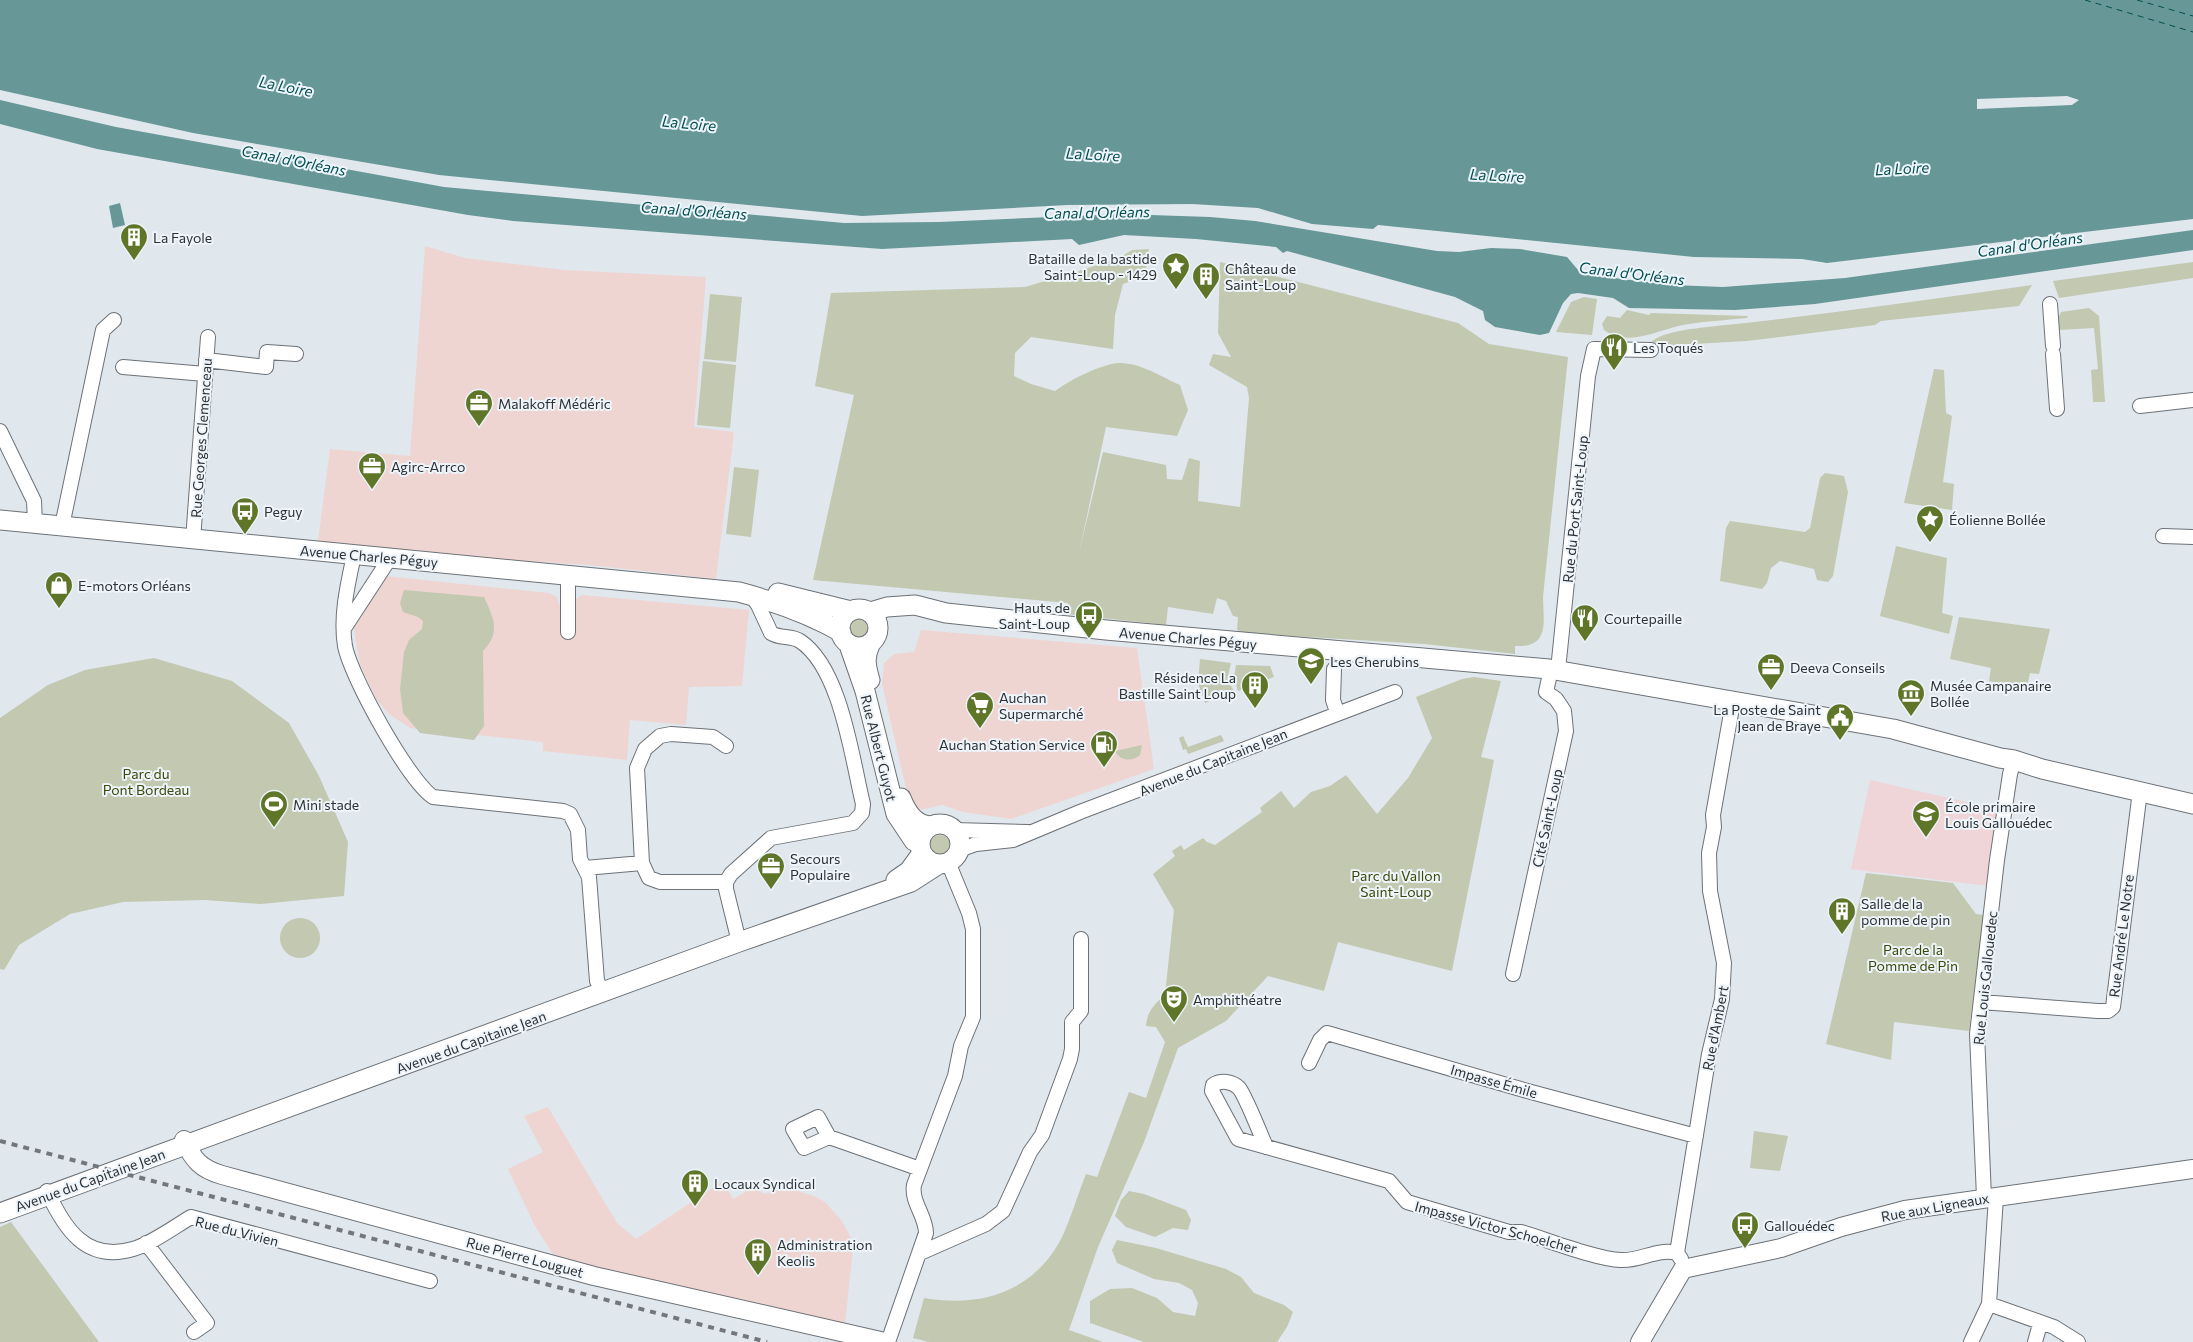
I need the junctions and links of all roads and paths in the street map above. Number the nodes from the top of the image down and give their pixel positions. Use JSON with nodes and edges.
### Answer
{"nodes":[{"id":1,"x":2050,"y":304,"type":"dead end"},
{"id":2,"x":114,"y":320,"type":"dead end"},
{"id":3,"x":208,"y":337,"type":"dead end"},
{"id":4,"x":1651,"y":350,"type":"dead end"},
{"id":5,"x":296,"y":354,"type":"dead end"},
{"id":6,"x":123,"y":367,"type":"dead end"},
{"id":7,"x":206,"y":367,"type":"junction"},
{"id":8,"x":2193,"y":400,"type":"edge"},
{"id":9,"x":2140,"y":406,"type":"dead end"},
{"id":10,"x":2056,"y":409,"type":"dead end"},
{"id":11,"x":0,"y":431,"type":"edge"},
{"id":12,"x":0,"y":520,"type":"edge"},
{"id":13,"x":36,"y":523,"type":"junction"},
{"id":14,"x":62,"y":526,"type":"junction"},
{"id":15,"x":2163,"y":536,"type":"dead end"},
{"id":16,"x":2193,"y":537,"type":"edge"},
{"id":17,"x":193,"y":540,"type":"junction"},
{"id":18,"x":354,"y":555,"type":"junction"},
{"id":19,"x":390,"y":558,"type":"junction"},
{"id":20,"x":568,"y":576,"type":"junction"},
{"id":21,"x":745,"y":593,"type":"junction"},
{"id":22,"x":851,"y":611,"type":"junction"},
{"id":23,"x":874,"y":619,"type":"junction"},
{"id":24,"x":345,"y":628,"type":"junction"},
{"id":25,"x":568,"y":632,"type":"dead end"},
{"id":26,"x":845,"y":638,"type":"junction"},
{"id":27,"x":870,"y":645,"type":"junction"},
{"id":28,"x":1334,"y":669,"type":"dead end"},
{"id":29,"x":1554,"y":670,"type":"junction"},
{"id":30,"x":1395,"y":692,"type":"dead end"},
{"id":31,"x":1733,"y":702,"type":"junction"},
{"id":32,"x":1337,"y":712,"type":"junction"},
{"id":33,"x":726,"y":746,"type":"dead end"},
{"id":34,"x":2009,"y":761,"type":"junction"},
{"id":35,"x":2139,"y":796,"type":"junction"},
{"id":36,"x":2193,"y":804,"type":"edge"},
{"id":37,"x":2193,"y":814,"type":"edge"},
{"id":38,"x":931,"y":826,"type":"junction"},
{"id":39,"x":954,"y":830,"type":"junction"},
{"id":40,"x":1031,"y":832,"type":"junction"},
{"id":41,"x":921,"y":848,"type":"junction"},
{"id":42,"x":949,"y":859,"type":"junction"},
{"id":43,"x":642,"y":863,"type":"junction"},
{"id":44,"x":586,"y":868,"type":"junction"},
{"id":45,"x":726,"y":882,"type":"junction"},
{"id":46,"x":738,"y":939,"type":"junction"},
{"id":47,"x":1081,"y":939,"type":"dead end"},
{"id":48,"x":1513,"y":974,"type":"dead end"},
{"id":49,"x":603,"y":989,"type":"junction"},
{"id":50,"x":1981,"y":1002,"type":"junction"},
{"id":51,"x":1309,"y":1064,"type":"dead end"},
{"id":52,"x":1696,"y":1136,"type":"junction"},
{"id":53,"x":828,"y":1137,"type":"dead end"},
{"id":54,"x":185,"y":1143,"type":"junction"},
{"id":55,"x":1266,"y":1147,"type":"junction"},
{"id":56,"x":920,"y":1169,"type":"junction"},
{"id":57,"x":2193,"y":1169,"type":"edge"},
{"id":58,"x":48,"y":1192,"type":"junction"},
{"id":59,"x":1990,"y":1197,"type":"junction"},
{"id":60,"x":0,"y":1208,"type":"edge"},
{"id":61,"x":0,"y":1213,"type":"edge"},
{"id":62,"x":146,"y":1242,"type":"junction"},
{"id":63,"x":920,"y":1253,"type":"junction"},
{"id":64,"x":1680,"y":1261,"type":"junction"},
{"id":65,"x":430,"y":1281,"type":"dead end"},
{"id":66,"x":1989,"y":1304,"type":"junction"},
{"id":67,"x":2040,"y":1324,"type":"junction"},
{"id":68,"x":194,"y":1332,"type":"dead end"},
{"id":69,"x":886,"y":1342,"type":"edge"},
{"id":70,"x":1640,"y":1342,"type":"edge"},
{"id":71,"x":1971,"y":1342,"type":"edge"},
{"id":72,"x":2035,"y":1342,"type":"edge"},
{"id":73,"x":2078,"y":1342,"type":"edge"}],
"edges":[{"from":1,"to":10,"type":"street"},
{"from":2,"to":14,"type":"street"},
{"from":3,"to":7,"type":"street","name":"Rue Georges Clemenceau"},
{"from":4,"to":29,"type":"street","name":"Rue du Port Saint-Loup"},
{"from":5,"to":7,"type":"street"},
{"from":6,"to":7,"type":"street"},
{"from":7,"to":17,"type":"street","name":"Rue Georges Clemenceau"},
{"from":8,"to":9,"type":"street"},
{"from":11,"to":13,"type":"street"},
{"from":12,"to":13,"type":"main road","name":"Avenue Charles Péguy"},
{"from":13,"to":14,"type":"main road","name":"Avenue Charles Péguy"},
{"from":14,"to":17,"type":"main road","name":"Avenue Charles Péguy"},
{"from":15,"to":16,"type":"street"},
{"from":17,"to":18,"type":"main road","name":"Avenue Charles Péguy"},
{"from":18,"to":19,"type":"main road","name":"Avenue Charles Péguy"},
{"from":18,"to":24,"type":"street"},
{"from":19,"to":20,"type":"main road","name":"Avenue Charles Péguy"},
{"from":19,"to":24,"type":"street"},
{"from":20,"to":21,"type":"main road","name":"Avenue Charles Péguy"},
{"from":20,"to":25,"type":"street"},
{"from":21,"to":22,"type":"main road","name":"Avenue Charles Péguy"},
{"from":21,"to":26,"type":"main road","name":"Avenue Charles Péguy"},
{"from":21,"to":45,"type":"street"},
{"from":22,"to":23,"type":"main road"},
{"from":22,"to":26,"type":"main road"},
{"from":23,"to":27,"type":"main road"},
{"from":23,"to":29,"type":"main road","name":"Avenue Charles Péguy"},
{"from":24,"to":44,"type":"street"},
{"from":26,"to":27,"type":"main road"},
{"from":26,"to":41,"type":"main road","name":"Rue Albert Guyot"},
{"from":27,"to":38,"type":"main road","name":"Rue Albert Guyot"},
{"from":28,"to":32,"type":"street"},
{"from":29,"to":31,"type":"main road","name":"Avenue Charles Péguy"},
{"from":29,"to":48,"type":"street","name":"Cité Saint-Loup"},
{"from":30,"to":32,"type":"street","name":"Avenue du Capitaine Jean"},
{"from":31,"to":34,"type":"main road","name":"Avenue Charles Péguy"},
{"from":31,"to":52,"type":"street","name":"Rue d'Ambert"},
{"from":32,"to":40,"type":"street","name":"Avenue du Capitaine Jean"},
{"from":33,"to":43,"type":"street"},
{"from":34,"to":35,"type":"main road","name":"Avenue Charles Péguy"},
{"from":34,"to":50,"type":"street","name":"Rue Louis Gallouedec"},
{"from":35,"to":36,"type":"main road"},
{"from":35,"to":37,"type":"main road"},
{"from":35,"to":50,"type":"street","name":"Rue André Le Notre"},
{"from":38,"to":39,"type":"main road"},
{"from":38,"to":41,"type":"main road"},
{"from":39,"to":40,"type":"street"},
{"from":39,"to":42,"type":"main road"},
{"from":40,"to":42,"type":"street","name":"Avenue du Capitaine Jean"},
{"from":41,"to":42,"type":"main road"},
{"from":41,"to":46,"type":"main road","name":"Avenue du Capitaine Jean"},
{"from":42,"to":46,"type":"main road","name":"Avenue du Capitaine Jean"},
{"from":42,"to":56,"type":"street"},
{"from":43,"to":44,"type":"street"},
{"from":43,"to":45,"type":"street"},
{"from":44,"to":49,"type":"street"},
{"from":45,"to":46,"type":"street"},
{"from":46,"to":49,"type":"main road","name":"Avenue du Capitaine Jean"},
{"from":47,"to":63,"type":"street"},
{"from":49,"to":54,"type":"main road","name":"Avenue du Capitaine Jean"},
{"from":50,"to":59,"type":"street","name":"Rue Louis Gallouedec"},
{"from":51,"to":52,"type":"street","name":"Impasse Émile"},
{"from":52,"to":64,"type":"street","name":"Rue d'Ambert"},
{"from":53,"to":56,"type":"street"},
{"from":54,"to":58,"type":"main road","name":"Avenue du Capitaine Jean"},
{"from":54,"to":69,"type":"street","name":"Rue Pierre Louguet"},
{"from":55,"to":55,"type":"street","name":"Impasse Victor Schoelcher"},
{"from":55,"to":64,"type":"street","name":"Impasse Victor Schoelcher"},
{"from":56,"to":63,"type":"street"},
{"from":57,"to":59,"type":"street","name":"Rue aux Ligneaux"},
{"from":58,"to":60,"type":"main road","name":"Avenue du Capitaine Jean"},
{"from":58,"to":61,"type":"main road","name":"Avenue du Capitaine Jean"},
{"from":58,"to":62,"type":"street","name":"Rue du Vivien"},
{"from":59,"to":64,"type":"street","name":"Rue aux Ligneaux"},
{"from":59,"to":66,"type":"street","name":"Rue Louis Gallouedec"},
{"from":62,"to":65,"type":"street","name":"Rue du Vivien"},
{"from":62,"to":68,"type":"street"},
{"from":63,"to":69,"type":"street"},
{"from":64,"to":70,"type":"street","name":"Rue d'Ambert"},
{"from":66,"to":67,"type":"street"},
{"from":66,"to":71,"type":"street"},
{"from":67,"to":72,"type":"street"},
{"from":67,"to":73,"type":"street"}]}
